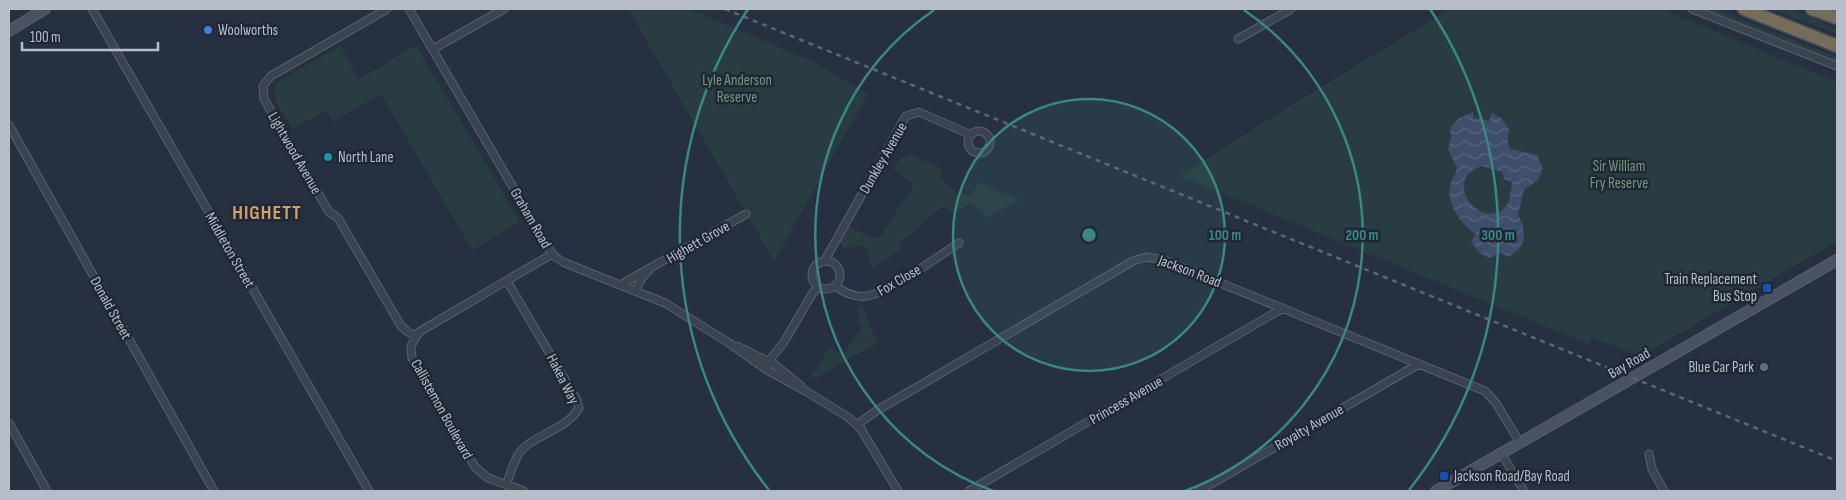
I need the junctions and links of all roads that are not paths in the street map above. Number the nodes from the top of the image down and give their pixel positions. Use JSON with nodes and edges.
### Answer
{"nodes":[{"id":1,"x":45,"y":9,"type":"edge"},
{"id":2,"x":92,"y":9,"type":"edge"},
{"id":3,"x":387,"y":9,"type":"edge"},
{"id":4,"x":409,"y":9,"type":"edge"},
{"id":5,"x":504,"y":9,"type":"edge"},
{"id":6,"x":1291,"y":9,"type":"edge"},
{"id":7,"x":1692,"y":9,"type":"edge"},
{"id":8,"x":1744,"y":9,"type":"edge"},
{"id":9,"x":1812,"y":9,"type":"edge"},
{"id":10,"x":1837,"y":18,"type":"edge"},
{"id":11,"x":9,"y":31,"type":"edge"},
{"id":12,"x":1238,"y":39,"type":"dead end"},
{"id":13,"x":1837,"y":46,"type":"edge"},
{"id":14,"x":433,"y":50,"type":"junction"},
{"id":15,"x":1837,"y":66,"type":"edge"},
{"id":16,"x":9,"y":125,"type":"edge"},
{"id":17,"x":971,"y":134,"type":"dead end"},
{"id":18,"x":746,"y":214,"type":"dead end"},
{"id":19,"x":959,"y":243,"type":"dead end"},
{"id":20,"x":552,"y":254,"type":"junction"},
{"id":21,"x":825,"y":260,"type":"junction"},
{"id":22,"x":1837,"y":260,"type":"edge"},
{"id":23,"x":649,"y":270,"type":"junction"},
{"id":24,"x":812,"y":280,"type":"junction"},
{"id":25,"x":507,"y":281,"type":"junction"},
{"id":26,"x":620,"y":285,"type":"junction"},
{"id":27,"x":835,"y":286,"type":"junction"},
{"id":28,"x":818,"y":287,"type":"junction"},
{"id":29,"x":635,"y":291,"type":"junction"},
{"id":30,"x":1283,"y":308,"type":"junction"},
{"id":31,"x":796,"y":322,"type":"junction"},
{"id":32,"x":416,"y":336,"type":"junction"},
{"id":33,"x":729,"y":343,"type":"junction"},
{"id":34,"x":771,"y":362,"type":"junction"},
{"id":35,"x":1419,"y":364,"type":"junction"},
{"id":36,"x":767,"y":370,"type":"junction"},
{"id":37,"x":807,"y":392,"type":"junction"},
{"id":38,"x":9,"y":423,"type":"edge"},
{"id":39,"x":858,"y":424,"type":"junction"},
{"id":40,"x":1520,"y":443,"type":"junction"},
{"id":41,"x":1501,"y":453,"type":"junction"},
{"id":42,"x":1649,"y":454,"type":"dead end"},
{"id":43,"x":506,"y":485,"type":"junction"},
{"id":44,"x":47,"y":491,"type":"edge"},
{"id":45,"x":214,"y":491,"type":"edge"},
{"id":46,"x":369,"y":491,"type":"edge"},
{"id":47,"x":524,"y":491,"type":"edge"},
{"id":48,"x":898,"y":491,"type":"edge"},
{"id":49,"x":969,"y":491,"type":"edge"},
{"id":50,"x":1199,"y":491,"type":"edge"},
{"id":51,"x":1436,"y":491,"type":"edge"},
{"id":52,"x":1524,"y":491,"type":"edge"},
{"id":53,"x":1664,"y":491,"type":"edge"}],
"edges":[{"from":1,"to":11,"type":"main road"},
{"from":2,"to":46,"type":"street","name":"Middleton Street"},
{"from":3,"to":32,"type":"street","name":"Lightwood Avenue"},
{"from":4,"to":14,"type":"street","name":"Graham Road"},
{"from":5,"to":14,"type":"street"},
{"from":6,"to":12,"type":"street"},
{"from":7,"to":15,"type":"street"},
{"from":8,"to":13,"type":"highway"},
{"from":9,"to":10,"type":"highway"},
{"from":14,"to":20,"type":"street","name":"Graham Road"},
{"from":16,"to":45,"type":"street","name":"Donald Street"},
{"from":17,"to":21,"type":"street","name":"Dunkley Avenue"},
{"from":18,"to":23,"type":"street","name":"Highett Grove"},
{"from":19,"to":27,"type":"street","name":"Fox Close"},
{"from":20,"to":25,"type":"street","name":"Callistemon Boulevard"},
{"from":20,"to":26,"type":"street","name":"Graham Road"},
{"from":21,"to":24,"type":"street"},
{"from":21,"to":27,"type":"street"},
{"from":22,"to":40,"type":"main road","name":"Bay Road"},
{"from":23,"to":26,"type":"street","name":"Highett Grove"},
{"from":23,"to":29,"type":"street","name":"Highett Grove"},
{"from":24,"to":28,"type":"street"},
{"from":24,"to":31,"type":"street"},
{"from":25,"to":32,"type":"street","name":"Callistemon Boulevard"},
{"from":25,"to":43,"type":"street","name":"Hakea Way"},
{"from":26,"to":29,"type":"street","name":"Graham Road"},
{"from":27,"to":28,"type":"street"},
{"from":28,"to":31,"type":"street"},
{"from":29,"to":33,"type":"street","name":"Graham Road"},
{"from":30,"to":35,"type":"street","name":"Jackson Road"},
{"from":30,"to":39,"type":"street","name":"Jackson Road"},
{"from":30,"to":49,"type":"street","name":"Princess Avenue"},
{"from":31,"to":34,"type":"street"},
{"from":32,"to":43,"type":"street","name":"Callistemon Boulevard"},
{"from":33,"to":34,"type":"street","name":"Graham Road"},
{"from":33,"to":36,"type":"street","name":"Graham Road"},
{"from":34,"to":36,"type":"street"},
{"from":34,"to":37,"type":"street","name":"Graham Road"},
{"from":35,"to":40,"type":"street","name":"Jackson Road"},
{"from":35,"to":50,"type":"street","name":"Royalty Avenue"},
{"from":36,"to":37,"type":"street","name":"Graham Road"},
{"from":37,"to":39,"type":"street","name":"Graham Road"},
{"from":38,"to":44,"type":"street"},
{"from":39,"to":48,"type":"street","name":"Graham Road"},
{"from":40,"to":41,"type":"main road","name":"Bay Road"},
{"from":41,"to":51,"type":"main road","name":"Bay Road"},
{"from":41,"to":52,"type":"street"},
{"from":42,"to":53,"type":"street"},
{"from":43,"to":47,"type":"street","name":"Callistemon Boulevard"}]}
